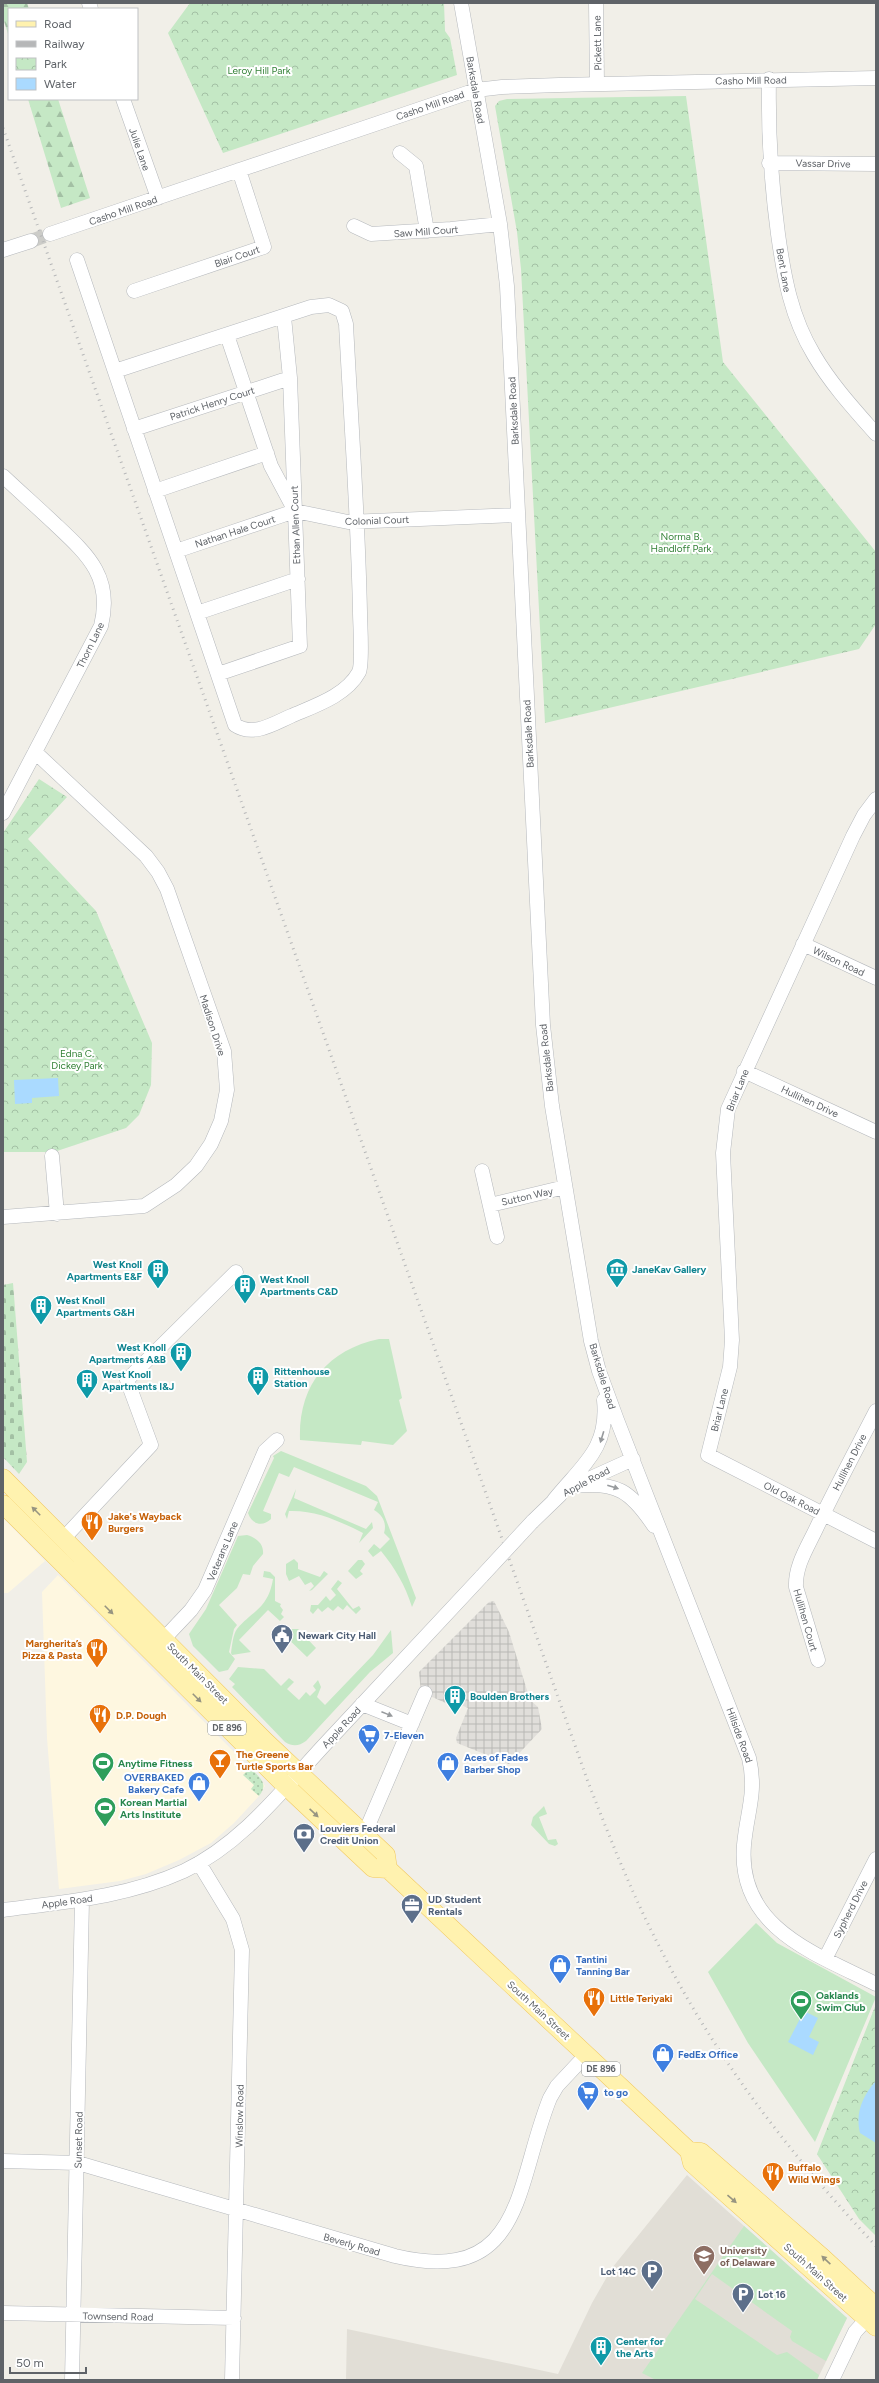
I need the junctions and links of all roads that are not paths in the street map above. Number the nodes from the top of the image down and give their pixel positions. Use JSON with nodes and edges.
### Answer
{"nodes":[{"id":1,"x":461,"y":3,"type":"edge"},
{"id":2,"x":596,"y":3,"type":"edge"},
{"id":3,"x":876,"y":78,"type":"edge"},
{"id":4,"x":769,"y":79,"type":"junction"},
{"id":5,"x":597,"y":84,"type":"junction"},
{"id":6,"x":476,"y":90,"type":"junction"},
{"id":7,"x":123,"y":100,"type":"edge"},
{"id":8,"x":400,"y":153,"type":"dead end"},
{"id":9,"x":769,"y":162,"type":"junction"},
{"id":10,"x":876,"y":164,"type":"edge"},
{"id":11,"x":239,"y":170,"type":"junction"},
{"id":12,"x":158,"y":198,"type":"junction"},
{"id":13,"x":500,"y":224,"type":"junction"},
{"id":14,"x":354,"y":226,"type":"dead end"},
{"id":15,"x":427,"y":231,"type":"junction"},
{"id":16,"x":50,"y":234,"type":"tunnel mouth"},
{"id":17,"x":31,"y":241,"type":"tunnel mouth"},
{"id":18,"x":3,"y":250,"type":"edge"},
{"id":19,"x":77,"y":260,"type":"dead end"},
{"id":20,"x":134,"y":291,"type":"dead end"},
{"id":21,"x":284,"y":317,"type":"junction"},
{"id":22,"x":228,"y":335,"type":"junction"},
{"id":23,"x":115,"y":371,"type":"junction"},
{"id":24,"x":290,"y":378,"type":"junction"},
{"id":25,"x":246,"y":392,"type":"junction"},
{"id":26,"x":134,"y":429,"type":"junction"},
{"id":27,"x":876,"y":434,"type":"edge"},
{"id":28,"x":266,"y":453,"type":"junction"},
{"id":29,"x":3,"y":476,"type":"edge"},
{"id":30,"x":155,"y":491,"type":"junction"},
{"id":31,"x":295,"y":511,"type":"junction"},
{"id":32,"x":518,"y":515,"type":"junction"},
{"id":33,"x":357,"y":521,"type":"junction"},
{"id":34,"x":176,"y":551,"type":"junction"},
{"id":35,"x":298,"y":579,"type":"junction"},
{"id":36,"x":197,"y":613,"type":"junction"},
{"id":37,"x":218,"y":674,"type":"junction"},
{"id":38,"x":35,"y":752,"type":"junction"},
{"id":39,"x":876,"y":799,"type":"edge"},
{"id":40,"x":3,"y":813,"type":"edge"},
{"id":41,"x":803,"y":944,"type":"junction"},
{"id":42,"x":876,"y":978,"type":"edge"},
{"id":43,"x":744,"y":1071,"type":"junction"},
{"id":44,"x":876,"y":1132,"type":"edge"},
{"id":45,"x":52,"y":1156,"type":"dead end"},
{"id":46,"x":482,"y":1171,"type":"dead end"},
{"id":47,"x":565,"y":1187,"type":"junction"},
{"id":48,"x":490,"y":1205,"type":"junction"},
{"id":49,"x":57,"y":1214,"type":"junction"},
{"id":50,"x":3,"y":1217,"type":"edge"},
{"id":51,"x":497,"y":1237,"type":"dead end"},
{"id":52,"x":236,"y":1272,"type":"dead end"},
{"id":53,"x":599,"y":1371,"type":"junction"},
{"id":54,"x":876,"y":1411,"type":"edge"},
{"id":55,"x":277,"y":1440,"type":"dead end"},
{"id":56,"x":708,"y":1455,"type":"joint"},
{"id":57,"x":633,"y":1459,"type":"junction"},
{"id":58,"x":3,"y":1478,"type":"edge"},
{"id":59,"x":574,"y":1486,"type":"junction"},
{"id":60,"x":554,"y":1500,"type":"junction"},
{"id":61,"x":3,"y":1504,"type":"edge"},
{"id":62,"x":823,"y":1514,"type":"junction"},
{"id":63,"x":37,"y":1537,"type":"junction"},
{"id":64,"x":63,"y":1539,"type":"junction"},
{"id":65,"x":876,"y":1541,"type":"edge"},
{"id":66,"x":667,"y":1546,"type":"junction"},
{"id":67,"x":55,"y":1556,"type":"junction"},
{"id":68,"x":80,"y":1556,"type":"junction"},
{"id":69,"x":164,"y":1639,"type":"junction"},
{"id":70,"x":151,"y":1652,"type":"junction"},
{"id":71,"x":818,"y":1660,"type":"dead end"},
{"id":72,"x":425,"y":1693,"type":"dead end"},
{"id":73,"x":362,"y":1704,"type":"junction"},
{"id":74,"x":412,"y":1724,"type":"junction"},
{"id":75,"x":299,"y":1772,"type":"junction"},
{"id":76,"x":286,"y":1786,"type":"junction"},
{"id":77,"x":364,"y":1835,"type":"junction"},
{"id":78,"x":876,"y":1859,"type":"edge"},
{"id":79,"x":199,"y":1862,"type":"junction"},
{"id":80,"x":388,"y":1869,"type":"junction"},
{"id":81,"x":82,"y":1900,"type":"junction"},
{"id":82,"x":3,"y":1910,"type":"edge"},
{"id":83,"x":825,"y":1959,"type":"junction"},
{"id":84,"x":876,"y":1984,"type":"edge"},
{"id":85,"x":586,"y":2055,"type":"junction"},
{"id":86,"x":3,"y":2161,"type":"edge"},
{"id":87,"x":78,"y":2163,"type":"junction"},
{"id":88,"x":237,"y":2210,"type":"junction"},
{"id":89,"x":3,"y":2313,"type":"edge"},
{"id":90,"x":74,"y":2315,"type":"junction"},
{"id":91,"x":874,"y":2315,"type":"edge"},
{"id":92,"x":234,"y":2318,"type":"junction"},
{"id":93,"x":72,"y":2380,"type":"edge"},
{"id":94,"x":232,"y":2380,"type":"edge"},
{"id":95,"x":832,"y":2380,"type":"edge"}],
"edges":[{"from":1,"to":6,"type":"street","name":"Barksdale Road"},
{"from":2,"to":5,"type":"street","name":"Pickett Lane"},
{"from":3,"to":4,"type":"street","name":"Casho Mill Road"},
{"from":4,"to":5,"type":"street","name":"Casho Mill Road"},
{"from":4,"to":9,"type":"street","name":"Bent Lane"},
{"from":5,"to":6,"type":"street","name":"Casho Mill Road"},
{"from":6,"to":11,"type":"street","name":"Casho Mill Road"},
{"from":6,"to":13,"type":"street","name":"Barksdale Road"},
{"from":7,"to":12,"type":"street","name":"Julie Lane"},
{"from":8,"to":15,"type":"street"},
{"from":9,"to":10,"type":"street","name":"Vassar Drive"},
{"from":9,"to":27,"type":"street","name":"Bent Lane"},
{"from":11,"to":12,"type":"street","name":"Casho Mill Road"},
{"from":11,"to":20,"type":"street","name":"Blair Court"},
{"from":12,"to":16,"type":"street","name":"Casho Mill Road"},
{"from":13,"to":15,"type":"street","name":"Saw Mill Court"},
{"from":13,"to":32,"type":"street","name":"Barksdale Road"},
{"from":14,"to":15,"type":"street","name":"Saw Mill Court"},
{"from":17,"to":18,"type":"street"},
{"from":19,"to":23,"type":"street"},
{"from":21,"to":22,"type":"street"},
{"from":21,"to":24,"type":"street","name":"Ethan Allen Court"},
{"from":21,"to":33,"type":"street"},
{"from":22,"to":23,"type":"street"},
{"from":22,"to":25,"type":"street"},
{"from":23,"to":26,"type":"street"},
{"from":24,"to":25,"type":"street","name":"Patrick Henry Court"},
{"from":24,"to":31,"type":"street","name":"Ethan Allen Court"},
{"from":25,"to":26,"type":"street","name":"Patrick Henry Court"},
{"from":25,"to":28,"type":"street"},
{"from":26,"to":30,"type":"street"},
{"from":28,"to":30,"type":"street"},
{"from":28,"to":31,"type":"street"},
{"from":29,"to":38,"type":"street","name":"Thorn Lane"},
{"from":30,"to":34,"type":"street"},
{"from":31,"to":33,"type":"street","name":"Colonial Court"},
{"from":31,"to":34,"type":"street","name":"Nathan Hale Court"},
{"from":31,"to":35,"type":"street","name":"Ethan Allen Court"},
{"from":32,"to":33,"type":"street","name":"Colonial Court"},
{"from":32,"to":47,"type":"street","name":"Barksdale Road"},
{"from":33,"to":37,"type":"street"},
{"from":34,"to":36,"type":"street"},
{"from":35,"to":36,"type":"street"},
{"from":35,"to":37,"type":"street","name":"Ethan Allen Court"},
{"from":36,"to":37,"type":"street"},
{"from":38,"to":40,"type":"street","name":"Thorn Lane"},
{"from":38,"to":49,"type":"street","name":"Madison Drive"},
{"from":39,"to":41,"type":"street","name":"Briar Lane"},
{"from":41,"to":42,"type":"street","name":"Wilson Road"},
{"from":41,"to":43,"type":"street","name":"Briar Lane"},
{"from":43,"to":44,"type":"street","name":"Hullihen Drive"},
{"from":43,"to":56,"type":"street","name":"Briar Lane"},
{"from":45,"to":49,"type":"street"},
{"from":46,"to":48,"type":"street","name":"Sutton Way"},
{"from":47,"to":48,"type":"street","name":"Sutton Way"},
{"from":47,"to":53,"type":"street","name":"Barksdale Road"},
{"from":48,"to":51,"type":"street","name":"Sutton Way"},
{"from":49,"to":50,"type":"street","name":"Madison Drive"},
{"from":52,"to":64,"type":"street"},
{"from":53,"to":57,"type":"street","name":"Barksdale Road"},
{"from":53,"to":60,"type":"street","one_way":true},
{"from":54,"to":62,"type":"street","name":"Hullihen Drive"},
{"from":55,"to":69,"type":"street","name":"Veterans Lane"},
{"from":56,"to":62,"type":"street","name":"Old Oak Road"},
{"from":57,"to":59,"type":"street","name":"Apple Road"},
{"from":57,"to":66,"type":"street","name":"Hillside Road"},
{"from":64,"to":58,"type":"main road","name":"South Main Street","number":"DE 896","one_way":true},
{"from":59,"to":60,"type":"street","name":"Apple Road"},
{"from":59,"to":66,"type":"street","one_way":true},
{"from":60,"to":73,"type":"street","name":"Apple Road","bridge":true},
{"from":61,"to":63,"type":"main road","name":"South Main Street","number":"DE 896"},
{"from":62,"to":65,"type":"street","name":"Old Oak Road"},
{"from":62,"to":71,"type":"street","name":"Hullihen Court"},
{"from":63,"to":64,"type":"main road"},
{"from":63,"to":67,"type":"main road","name":"South Main Street","number":"DE 896"},
{"from":64,"to":68,"type":"main road","name":"South Main Street","number":"DE 896"},
{"from":66,"to":83,"type":"street","name":"Hillside Road"},
{"from":67,"to":68,"type":"main road"},
{"from":67,"to":70,"type":"main road","name":"South Main Street","number":"DE 896","one_way":true},
{"from":68,"to":69,"type":"main road","name":"South Main Street","number":"DE 896"},
{"from":69,"to":70,"type":"street","name":"Veterans Lane"},
{"from":69,"to":75,"type":"main road","name":"South Main Street","number":"DE 896"},
{"from":70,"to":76,"type":"main road","name":"South Main Street","number":"DE 896","one_way":true},
{"from":72,"to":74,"type":"street"},
{"from":73,"to":74,"type":"street","one_way":true},
{"from":73,"to":75,"type":"street","name":"Apple Road"},
{"from":74,"to":77,"type":"street"},
{"from":75,"to":76,"type":"street","name":"Apple Road"},
{"from":75,"to":77,"type":"main road","name":"South Main Street","number":"DE 896"},
{"from":76,"to":79,"type":"street","name":"Apple Road"},
{"from":76,"to":80,"type":"main road","name":"South Main Street","number":"DE 896","one_way":true},
{"from":77,"to":80,"type":"main road","name":"South Main Street","number":"DE 896"},
{"from":78,"to":83,"type":"street","name":"Sypherd Drive"},
{"from":79,"to":81,"type":"street","name":"Apple Road"},
{"from":79,"to":88,"type":"street","name":"Winslow Road"},
{"from":80,"to":85,"type":"main road","name":"South Main Street","number":"DE 896"},
{"from":81,"to":82,"type":"street","name":"Apple Road"},
{"from":81,"to":87,"type":"street","name":"Sunset Road"},
{"from":83,"to":84,"type":"street","name":"Hillside Road"},
{"from":85,"to":88,"type":"street","name":"Beverly Road"},
{"from":85,"to":91,"type":"main road","name":"South Main Street","number":"DE 896"},
{"from":86,"to":87,"type":"street","name":"Beverly Road"},
{"from":87,"to":88,"type":"street","name":"Beverly Road"},
{"from":87,"to":90,"type":"street","name":"Sunset Road"},
{"from":88,"to":92,"type":"street","name":"Winslow Road"},
{"from":89,"to":90,"type":"street","name":"Townsend Road"},
{"from":90,"to":92,"type":"street","name":"Townsend Road"},
{"from":90,"to":93,"type":"street","name":"Sunset Road"},
{"from":91,"to":95,"type":"street"},
{"from":92,"to":94,"type":"street","name":"Winslow Road"}]}
